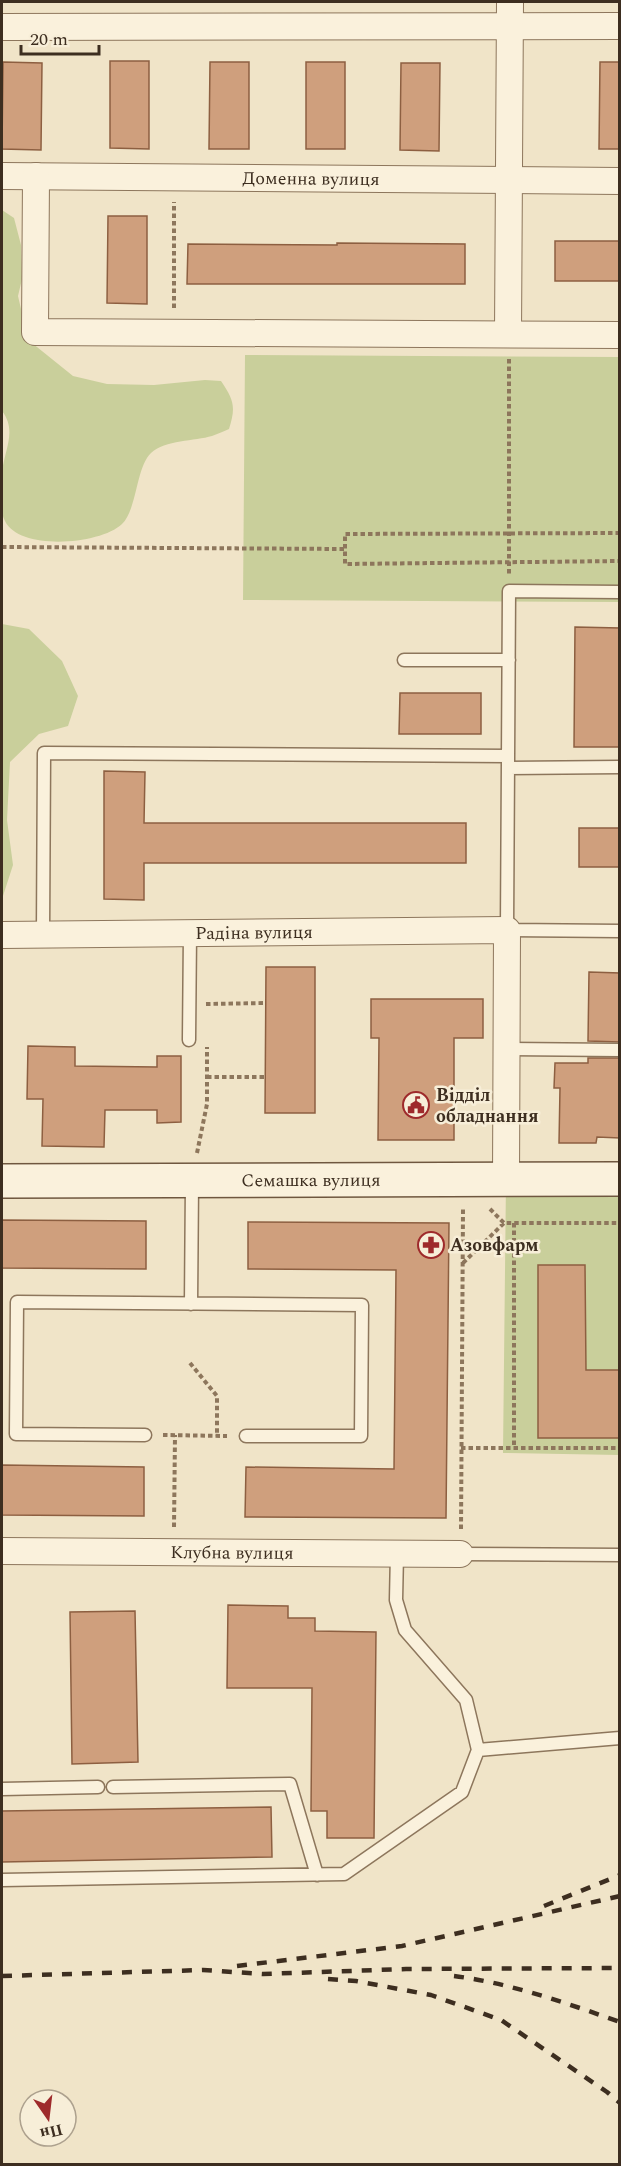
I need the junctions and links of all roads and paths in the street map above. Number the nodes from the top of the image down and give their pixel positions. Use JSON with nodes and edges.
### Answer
{"nodes":[{"id":1,"x":510,"y":14,"type":"edge"},
{"id":2,"x":620,"y":26,"type":"edge"},
{"id":3,"x":2,"y":27,"type":"edge"},
{"id":4,"x":2,"y":176,"type":"edge"},
{"id":5,"x":36,"y":176,"type":"junction"},
{"id":6,"x":174,"y":177,"type":"junction"},
{"id":7,"x":509,"y":181,"type":"junction"},
{"id":8,"x":620,"y":181,"type":"edge"},
{"id":9,"x":173,"y":333,"type":"junction"},
{"id":10,"x":508,"y":334,"type":"junction"},
{"id":11,"x":620,"y":335,"type":"edge"},
{"id":12,"x":620,"y":532,"type":"edge"},
{"id":13,"x":509,"y":533,"type":"junction"},
{"id":14,"x":2,"y":547,"type":"edge"},
{"id":15,"x":345,"y":549,"type":"junction"},
{"id":16,"x":620,"y":561,"type":"edge"},
{"id":17,"x":509,"y":562,"type":"junction"},
{"id":18,"x":509,"y":591,"type":"junction"},
{"id":19,"x":620,"y":592,"type":"edge"},
{"id":20,"x":404,"y":660,"type":"dead end"},
{"id":21,"x":509,"y":660,"type":"junction"},
{"id":22,"x":508,"y":762,"type":"junction"},
{"id":23,"x":620,"y":767,"type":"edge"},
{"id":24,"x":507,"y":930,"type":"junction"},
{"id":25,"x":620,"y":931,"type":"edge"},
{"id":26,"x":190,"y":933,"type":"junction"},
{"id":27,"x":2,"y":934,"type":"edge"},
{"id":28,"x":43,"y":934,"type":"junction"},
{"id":29,"x":189,"y":1004,"type":"junction"},
{"id":30,"x":208,"y":1004,"type":"junction"},
{"id":31,"x":266,"y":1004,"type":"dead end"},
{"id":32,"x":207,"y":1014,"type":"dead end"},
{"id":33,"x":189,"y":1040,"type":"dead end"},
{"id":34,"x":207,"y":1046,"type":"dead end"},
{"id":35,"x":507,"y":1049,"type":"junction"},
{"id":36,"x":620,"y":1050,"type":"edge"},
{"id":37,"x":207,"y":1077,"type":"junction"},
{"id":38,"x":266,"y":1077,"type":"dead end"},
{"id":39,"x":620,"y":1179,"type":"edge"},
{"id":40,"x":192,"y":1180,"type":"junction"},
{"id":41,"x":506,"y":1180,"type":"junction"},
{"id":42,"x":2,"y":1181,"type":"edge"},
{"id":43,"x":463,"y":1209,"type":"dead end"},
{"id":44,"x":490,"y":1209,"type":"dead end"},
{"id":45,"x":504,"y":1223,"type":"junction"},
{"id":46,"x":514,"y":1223,"type":"junction"},
{"id":47,"x":620,"y":1223,"type":"edge"},
{"id":48,"x":463,"y":1263,"type":"junction"},
{"id":49,"x":191,"y":1304,"type":"junction"},
{"id":50,"x":190,"y":1363,"type":"dead end"},
{"id":51,"x":145,"y":1435,"type":"joint"},
{"id":52,"x":175,"y":1435,"type":"junction"},
{"id":53,"x":217,"y":1436,"type":"junction"},
{"id":54,"x":246,"y":1436,"type":"joint"},
{"id":55,"x":461,"y":1448,"type":"junction"},
{"id":56,"x":514,"y":1448,"type":"junction"},
{"id":57,"x":620,"y":1448,"type":"edge"},
{"id":58,"x":2,"y":1551,"type":"edge"},
{"id":59,"x":174,"y":1552,"type":"junction"},
{"id":60,"x":397,"y":1554,"type":"junction"},
{"id":61,"x":460,"y":1554,"type":"junction"},
{"id":62,"x":620,"y":1555,"type":"edge"},
{"id":63,"x":620,"y":1738,"type":"edge"},
{"id":64,"x":478,"y":1750,"type":"junction"},
{"id":65,"x":98,"y":1787,"type":"dead end"},
{"id":66,"x":113,"y":1787,"type":"dead end"},
{"id":67,"x":2,"y":1789,"type":"edge"},
{"id":68,"x":317,"y":1875,"type":"junction"},
{"id":69,"x":2,"y":1880,"type":"edge"}],
"edges":[{"from":1,"to":2,"type":"street"},
{"from":1,"to":3,"type":"street"},
{"from":1,"to":7,"type":"street"},
{"from":4,"to":5,"type":"street","name":"Доменна вулиця"},
{"from":5,"to":6,"type":"street","name":"Доменна вулиця"},
{"from":5,"to":9,"type":"street"},
{"from":6,"to":7,"type":"street","name":"Доменна вулиця"},
{"from":6,"to":9,"type":"path"},
{"from":7,"to":8,"type":"street","name":"Доменна вулиця"},
{"from":7,"to":10,"type":"street"},
{"from":9,"to":10,"type":"street"},
{"from":10,"to":11,"type":"street"},
{"from":10,"to":13,"type":"path"},
{"from":12,"to":13,"type":"path"},
{"from":13,"to":15,"type":"path"},
{"from":13,"to":17,"type":"path"},
{"from":14,"to":15,"type":"path"},
{"from":15,"to":17,"type":"path"},
{"from":16,"to":17,"type":"path"},
{"from":17,"to":18,"type":"path"},
{"from":18,"to":19,"type":"lane"},
{"from":18,"to":21,"type":"lane"},
{"from":20,"to":21,"type":"lane"},
{"from":21,"to":22,"type":"lane"},
{"from":22,"to":23,"type":"lane"},
{"from":22,"to":24,"type":"lane"},
{"from":22,"to":28,"type":"lane"},
{"from":24,"to":25,"type":"lane"},
{"from":24,"to":26,"type":"street","name":"Радіна вулиця"},
{"from":24,"to":35,"type":"street"},
{"from":26,"to":28,"type":"street","name":"Радіна вулиця"},
{"from":26,"to":29,"type":"lane"},
{"from":27,"to":28,"type":"street","name":"Радіна вулиця"},
{"from":29,"to":30,"type":"path"},
{"from":29,"to":33,"type":"lane"},
{"from":30,"to":31,"type":"path"},
{"from":30,"to":32,"type":"path"},
{"from":34,"to":37,"type":"path"},
{"from":35,"to":36,"type":"lane"},
{"from":35,"to":41,"type":"street"},
{"from":37,"to":38,"type":"path"},
{"from":37,"to":40,"type":"path"},
{"from":39,"to":41,"type":"street","name":"Семашка вулиця"},
{"from":40,"to":41,"type":"street","name":"Семашка вулиця"},
{"from":40,"to":42,"type":"street","name":"Семашка вулиця"},
{"from":40,"to":49,"type":"lane"},
{"from":43,"to":48,"type":"path"},
{"from":44,"to":45,"type":"path"},
{"from":45,"to":46,"type":"path"},
{"from":45,"to":48,"type":"path"},
{"from":46,"to":47,"type":"path"},
{"from":46,"to":56,"type":"path"},
{"from":48,"to":55,"type":"path"},
{"from":49,"to":51,"type":"lane"},
{"from":49,"to":54,"type":"lane"},
{"from":50,"to":53,"type":"path"},
{"from":51,"to":52,"type":"path"},
{"from":52,"to":53,"type":"path"},
{"from":52,"to":59,"type":"path"},
{"from":53,"to":54,"type":"path"},
{"from":55,"to":56,"type":"path"},
{"from":55,"to":61,"type":"path"},
{"from":56,"to":57,"type":"path"},
{"from":58,"to":59,"type":"street","name":"Клубна вулиця"},
{"from":59,"to":60,"type":"street","name":"Клубна вулиця"},
{"from":60,"to":61,"type":"street","name":"Клубна вулиця"},
{"from":60,"to":64,"type":"lane"},
{"from":61,"to":62,"type":"lane"},
{"from":63,"to":64,"type":"lane"},
{"from":64,"to":68,"type":"lane"},
{"from":65,"to":67,"type":"lane"},
{"from":66,"to":68,"type":"lane"},
{"from":68,"to":69,"type":"lane"}]}
